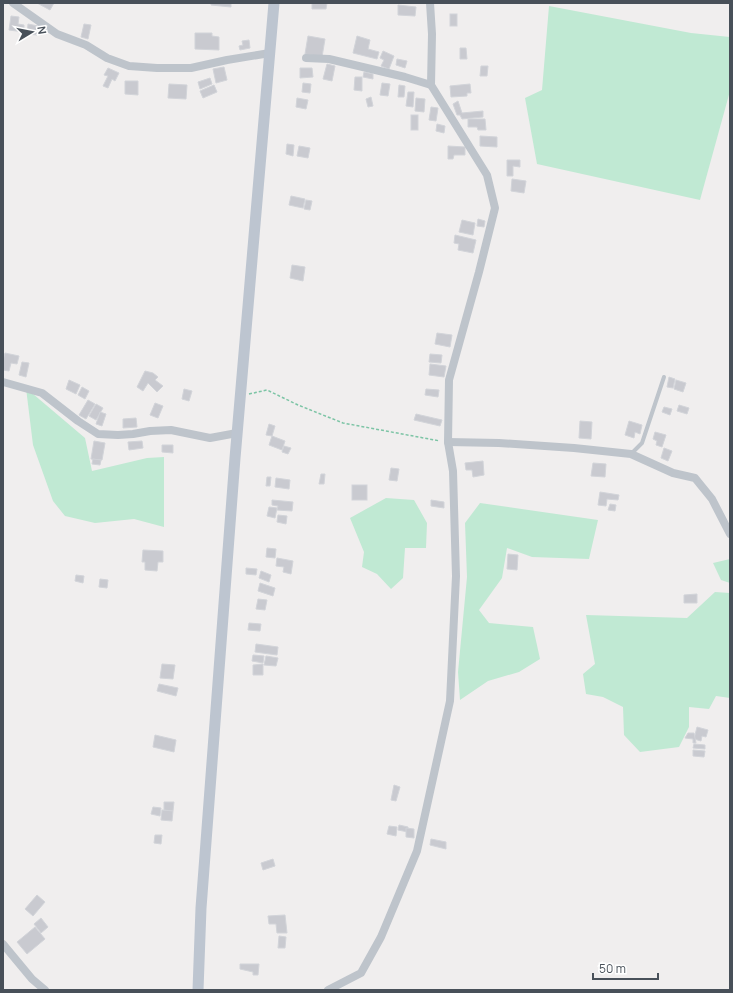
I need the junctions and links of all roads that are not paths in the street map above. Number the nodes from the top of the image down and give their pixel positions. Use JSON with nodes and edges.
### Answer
{"nodes":[{"id":1,"x":13,"y":3,"type":"edge"},
{"id":2,"x":274,"y":3,"type":"edge"},
{"id":3,"x":430,"y":3,"type":"edge"},
{"id":4,"x":270,"y":53,"type":"junction"},
{"id":5,"x":306,"y":58,"type":"dead end"},
{"id":6,"x":431,"y":85,"type":"junction"},
{"id":7,"x":664,"y":377,"type":"dead end"},
{"id":8,"x":3,"y":382,"type":"edge"},
{"id":9,"x":237,"y":433,"type":"junction"},
{"id":10,"x":448,"y":442,"type":"junction"},
{"id":11,"x":631,"y":454,"type":"junction"},
{"id":12,"x":730,"y":534,"type":"edge"},
{"id":13,"x":3,"y":944,"type":"edge"},
{"id":14,"x":45,"y":990,"type":"edge"},
{"id":15,"x":198,"y":990,"type":"edge"},
{"id":16,"x":328,"y":990,"type":"edge"}],
"edges":[{"from":1,"to":4,"type":"street"},
{"from":2,"to":4,"type":"main road"},
{"from":3,"to":6,"type":"street"},
{"from":4,"to":9,"type":"main road"},
{"from":5,"to":6,"type":"street"},
{"from":6,"to":10,"type":"street"},
{"from":7,"to":11,"type":"lane"},
{"from":8,"to":9,"type":"street"},
{"from":9,"to":15,"type":"main road"},
{"from":10,"to":11,"type":"street"},
{"from":10,"to":16,"type":"street"},
{"from":11,"to":12,"type":"street"},
{"from":13,"to":14,"type":"street"}]}
